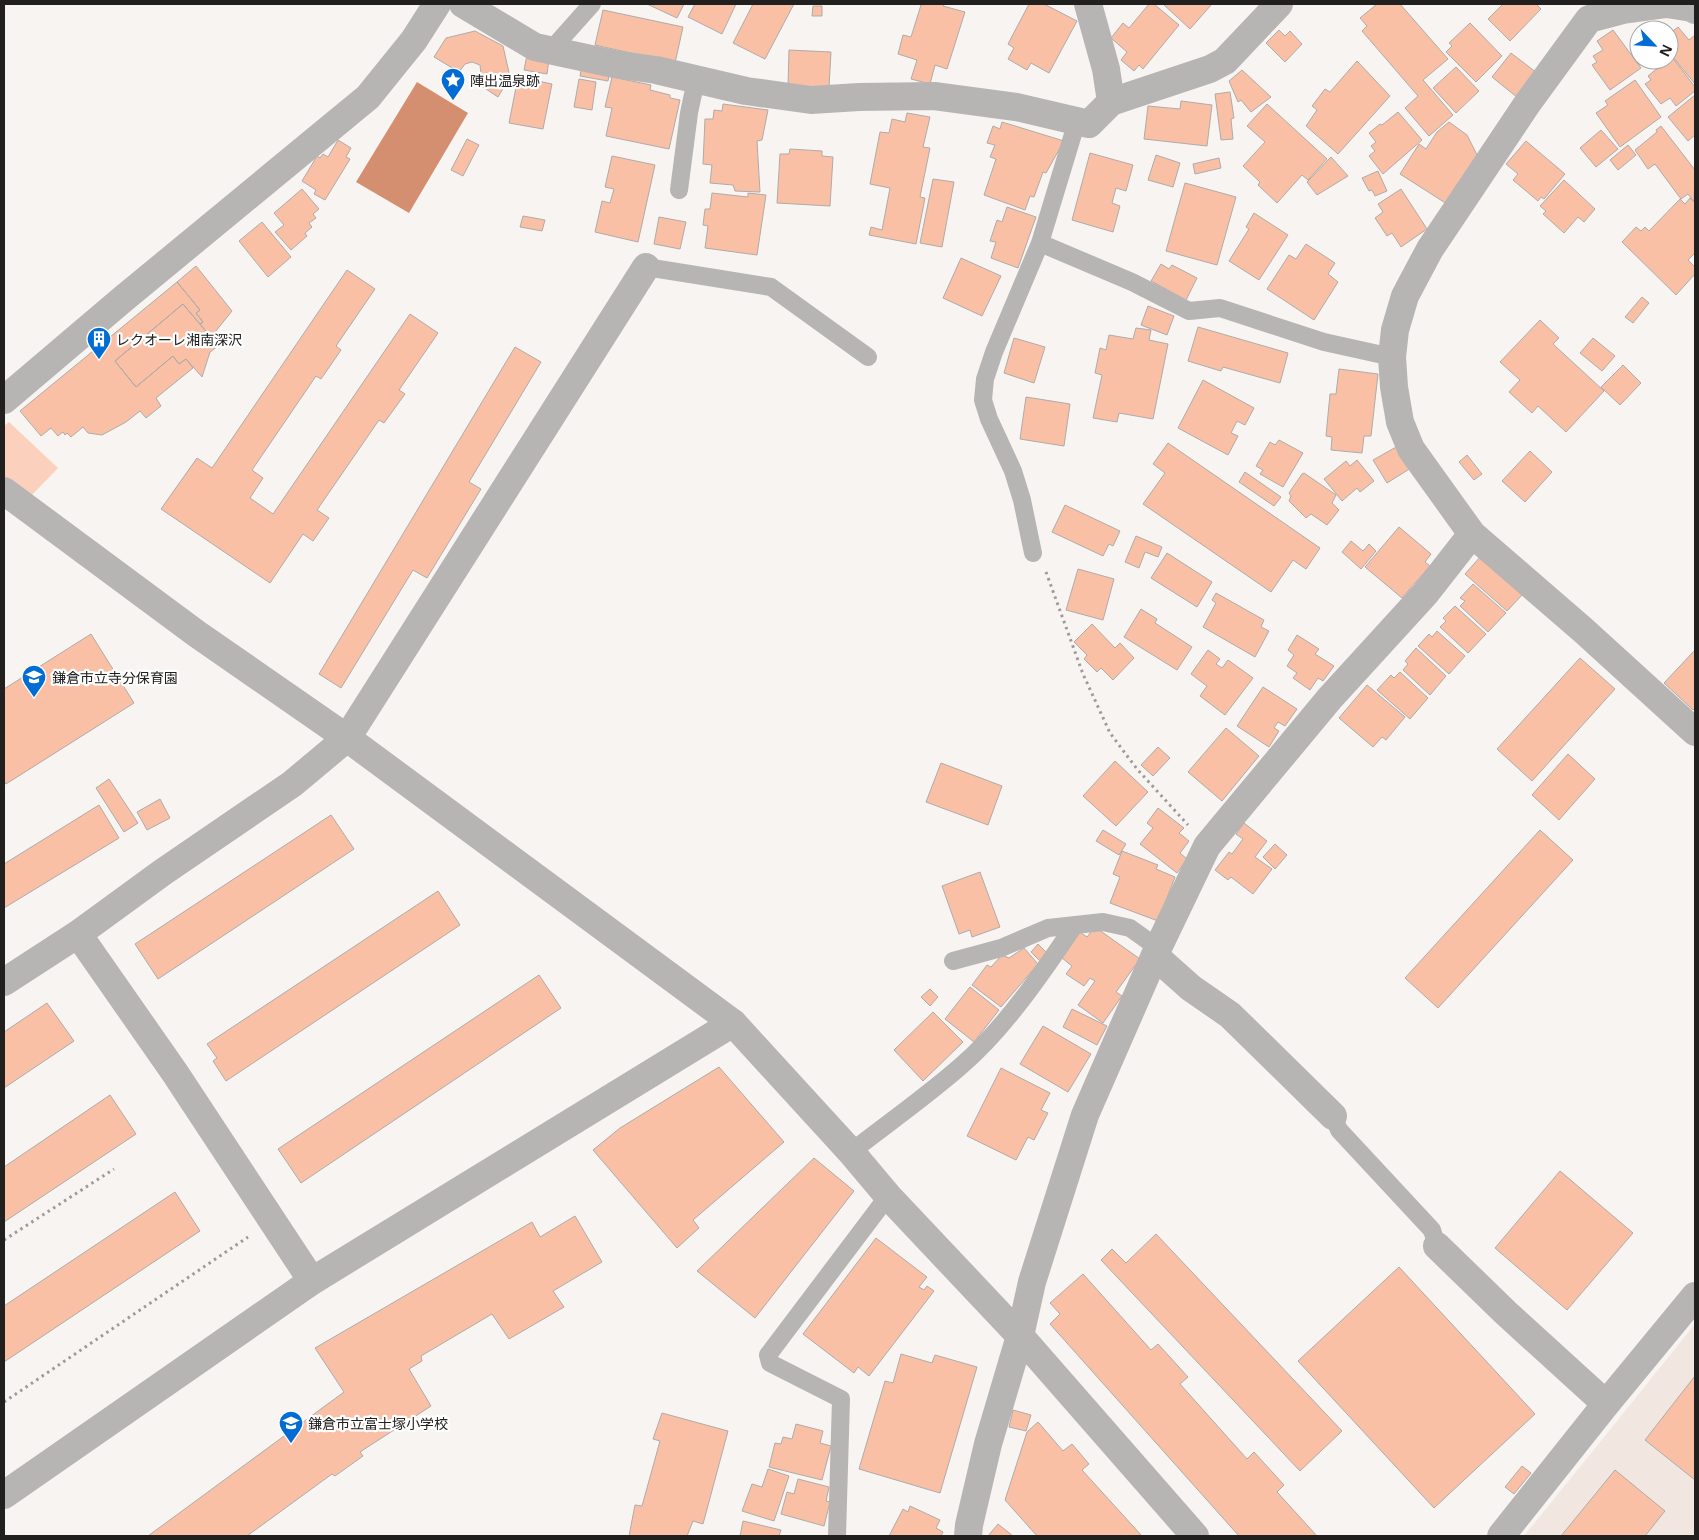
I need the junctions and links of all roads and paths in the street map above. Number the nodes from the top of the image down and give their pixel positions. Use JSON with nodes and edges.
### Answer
{"nodes":[{"id":1,"x":437,"y":4,"type":"edge"},
{"id":2,"x":463,"y":4,"type":"edge"},
{"id":3,"x":592,"y":4,"type":"edge"},
{"id":4,"x":1088,"y":4,"type":"edge"},
{"id":5,"x":1279,"y":4,"type":"edge"},
{"id":6,"x":1695,"y":10,"type":"edge"},
{"id":7,"x":1585,"y":12,"type":"edge"},
{"id":8,"x":550,"y":50,"type":"junction"},
{"id":9,"x":696,"y":80,"type":"junction"},
{"id":10,"x":1111,"y":102,"type":"junction"},
{"id":11,"x":1077,"y":121,"type":"junction"},
{"id":12,"x":679,"y":190,"type":"dead end"},
{"id":13,"x":1040,"y":243,"type":"junction"},
{"id":14,"x":646,"y":267,"type":"joint"},
{"id":15,"x":868,"y":357,"type":"dead end"},
{"id":16,"x":1392,"y":357,"type":"junction"},
{"id":17,"x":4,"y":400,"type":"edge"},
{"id":18,"x":4,"y":491,"type":"edge"},
{"id":19,"x":1472,"y":534,"type":"junction"},
{"id":20,"x":1033,"y":553,"type":"joint"},
{"id":21,"x":1695,"y":732,"type":"edge"},
{"id":22,"x":347,"y":738,"type":"junction"},
{"id":23,"x":1208,"y":846,"type":"junction"},
{"id":24,"x":1074,"y":926,"type":"junction"},
{"id":25,"x":78,"y":934,"type":"junction"},
{"id":26,"x":1157,"y":952,"type":"junction"},
{"id":27,"x":953,"y":962,"type":"dead end"},
{"id":28,"x":4,"y":982,"type":"edge"},
{"id":29,"x":733,"y":1023,"type":"junction"},
{"id":30,"x":1333,"y":1116,"type":"joint"},
{"id":31,"x":852,"y":1152,"type":"junction"},
{"id":32,"x":114,"y":1169,"type":"dead end"},
{"id":33,"x":888,"y":1196,"type":"junction"},
{"id":34,"x":273,"y":1221,"type":"junction"},
{"id":35,"x":4,"y":1240,"type":"edge"},
{"id":36,"x":1437,"y":1246,"type":"joint"},
{"id":37,"x":312,"y":1281,"type":"junction"},
{"id":38,"x":1695,"y":1296,"type":"edge"},
{"id":39,"x":1020,"y":1336,"type":"junction"},
{"id":40,"x":4,"y":1402,"type":"edge"},
{"id":41,"x":1606,"y":1404,"type":"junction"},
{"id":42,"x":4,"y":1495,"type":"edge"},
{"id":43,"x":837,"y":1536,"type":"edge"},
{"id":44,"x":968,"y":1536,"type":"edge"},
{"id":45,"x":1195,"y":1536,"type":"edge"},
{"id":46,"x":1501,"y":1536,"type":"edge"}],
"edges":[{"from":1,"to":17,"type":"street"},
{"from":2,"to":8,"type":"street"},
{"from":3,"to":8,"type":"lane"},
{"from":4,"to":10,"type":"street"},
{"from":5,"to":10,"type":"street"},
{"from":6,"to":7,"type":"street"},
{"from":7,"to":16,"type":"street"},
{"from":8,"to":9,"type":"street"},
{"from":9,"to":11,"type":"street"},
{"from":9,"to":12,"type":"lane"},
{"from":10,"to":11,"type":"street"},
{"from":11,"to":13,"type":"lane"},
{"from":13,"to":16,"type":"lane"},
{"from":13,"to":20,"type":"lane"},
{"from":14,"to":15,"type":"lane"},
{"from":14,"to":22,"type":"street"},
{"from":16,"to":19,"type":"street"},
{"from":18,"to":22,"type":"street"},
{"from":19,"to":21,"type":"street"},
{"from":19,"to":23,"type":"street"},
{"from":20,"to":23,"type":"path"},
{"from":22,"to":25,"type":"street"},
{"from":22,"to":29,"type":"street"},
{"from":23,"to":26,"type":"street"},
{"from":24,"to":26,"type":"lane"},
{"from":24,"to":27,"type":"lane"},
{"from":24,"to":31,"type":"lane"},
{"from":25,"to":28,"type":"street"},
{"from":25,"to":34,"type":"street"},
{"from":26,"to":30,"type":"street"},
{"from":26,"to":39,"type":"street"},
{"from":29,"to":31,"type":"street"},
{"from":29,"to":37,"type":"street"},
{"from":30,"to":36,"type":"lane"},
{"from":31,"to":33,"type":"street"},
{"from":32,"to":35,"type":"path"},
{"from":33,"to":39,"type":"street"},
{"from":33,"to":43,"type":"lane"},
{"from":34,"to":37,"type":"street"},
{"from":34,"to":40,"type":"path"},
{"from":36,"to":41,"type":"street"},
{"from":37,"to":42,"type":"street"},
{"from":38,"to":41,"type":"street"},
{"from":39,"to":44,"type":"street"},
{"from":39,"to":45,"type":"street"},
{"from":41,"to":46,"type":"street"}]}
